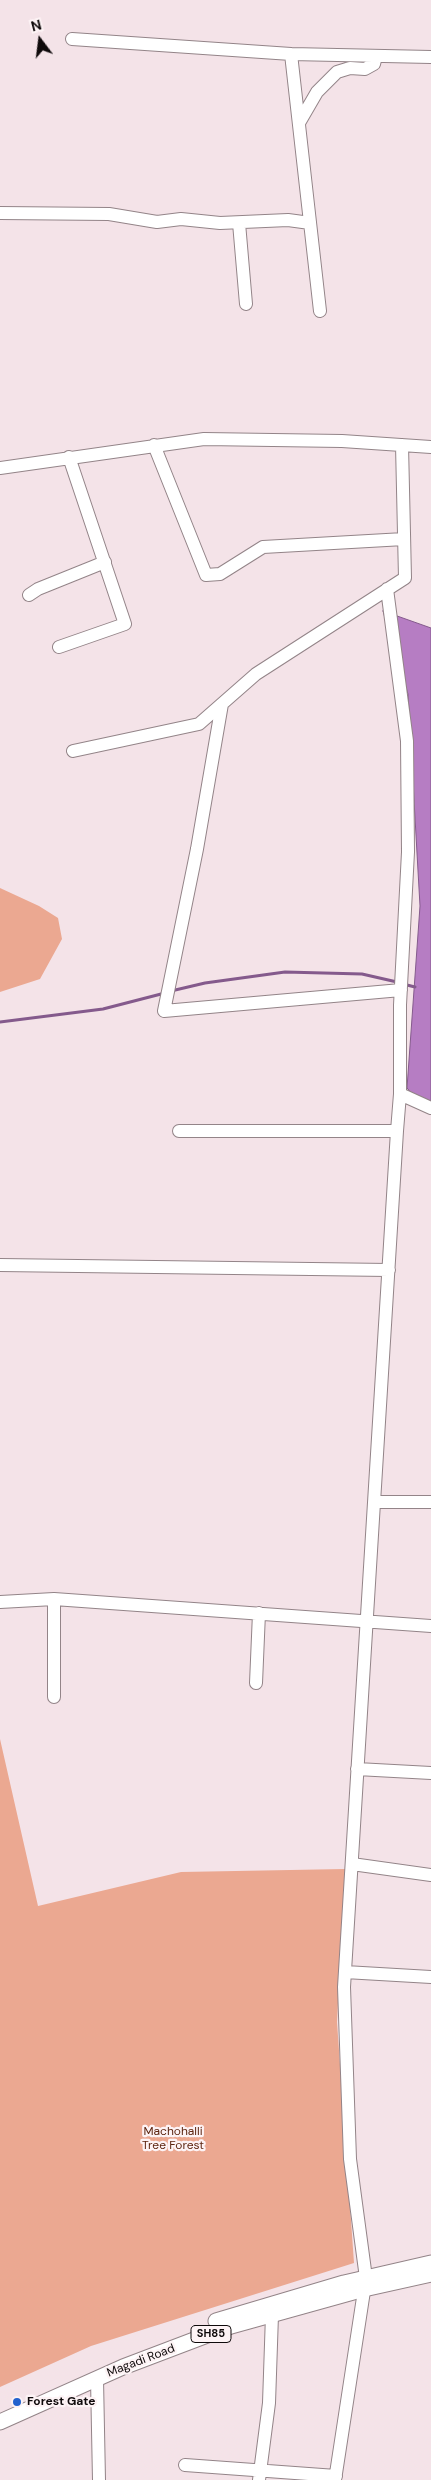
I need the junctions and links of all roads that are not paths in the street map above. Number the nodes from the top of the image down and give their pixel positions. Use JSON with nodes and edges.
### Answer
{"nodes":[{"id":1,"x":72,"y":39,"type":"dead end"},
{"id":2,"x":291,"y":54,"type":"junction"},
{"id":3,"x":376,"y":56,"type":"junction"},
{"id":4,"x":431,"y":58,"type":"edge"},
{"id":5,"x":299,"y":122,"type":"junction"},
{"id":6,"x":0,"y":213,"type":"edge"},
{"id":7,"x":239,"y":223,"type":"junction"},
{"id":8,"x":310,"y":223,"type":"junction"},
{"id":9,"x":246,"y":304,"type":"dead end"},
{"id":10,"x":320,"y":311,"type":"dead end"},
{"id":11,"x":154,"y":445,"type":"junction"},
{"id":12,"x":402,"y":445,"type":"junction"},
{"id":13,"x":431,"y":447,"type":"edge"},
{"id":14,"x":69,"y":457,"type":"junction"},
{"id":15,"x":0,"y":468,"type":"edge"},
{"id":16,"x":404,"y":539,"type":"junction"},
{"id":17,"x":105,"y":562,"type":"junction"},
{"id":18,"x":386,"y":589,"type":"junction"},
{"id":19,"x":29,"y":596,"type":"dead end"},
{"id":20,"x":59,"y":648,"type":"dead end"},
{"id":21,"x":222,"y":704,"type":"junction"},
{"id":22,"x":73,"y":751,"type":"dead end"},
{"id":23,"x":401,"y":990,"type":"junction"},
{"id":24,"x":400,"y":1094,"type":"junction"},
{"id":25,"x":431,"y":1108,"type":"edge"},
{"id":26,"x":179,"y":1131,"type":"dead end"},
{"id":27,"x":397,"y":1131,"type":"junction"},
{"id":28,"x":0,"y":1266,"type":"edge"},
{"id":29,"x":389,"y":1270,"type":"junction"},
{"id":30,"x":374,"y":1502,"type":"junction"},
{"id":31,"x":431,"y":1502,"type":"edge"},
{"id":32,"x":54,"y":1599,"type":"junction"},
{"id":33,"x":0,"y":1602,"type":"edge"},
{"id":34,"x":259,"y":1613,"type":"junction"},
{"id":35,"x":366,"y":1621,"type":"junction"},
{"id":36,"x":431,"y":1626,"type":"edge"},
{"id":37,"x":256,"y":1683,"type":"dead end"},
{"id":38,"x":54,"y":1697,"type":"dead end"},
{"id":39,"x":357,"y":1769,"type":"junction"},
{"id":40,"x":431,"y":1773,"type":"edge"},
{"id":41,"x":352,"y":1864,"type":"junction"},
{"id":42,"x":431,"y":1874,"type":"edge"},
{"id":43,"x":345,"y":1972,"type":"junction"},
{"id":44,"x":431,"y":1977,"type":"edge"},
{"id":45,"x":431,"y":2263,"type":"edge"},
{"id":46,"x":431,"y":2274,"type":"edge"},
{"id":47,"x":365,"y":2284,"type":"junction"},
{"id":48,"x":272,"y":2315,"type":"junction"},
{"id":49,"x":97,"y":2379,"type":"junction"},
{"id":50,"x":0,"y":2410,"type":"edge"},
{"id":51,"x":0,"y":2422,"type":"edge"},
{"id":52,"x":185,"y":2465,"type":"dead end"},
{"id":53,"x":260,"y":2475,"type":"edge"},
{"id":54,"x":336,"y":2478,"type":"edge"},
{"id":55,"x":99,"y":2480,"type":"edge"}],
"edges":[{"from":1,"to":2,"type":"street"},
{"from":2,"to":3,"type":"street"},
{"from":2,"to":5,"type":"street"},
{"from":3,"to":4,"type":"street"},
{"from":3,"to":5,"type":"street"},
{"from":5,"to":8,"type":"street"},
{"from":6,"to":7,"type":"street"},
{"from":7,"to":8,"type":"street"},
{"from":7,"to":9,"type":"street"},
{"from":8,"to":10,"type":"street"},
{"from":11,"to":12,"type":"street"},
{"from":11,"to":14,"type":"street"},
{"from":11,"to":16,"type":"street"},
{"from":12,"to":13,"type":"street"},
{"from":12,"to":16,"type":"street"},
{"from":14,"to":15,"type":"street"},
{"from":14,"to":17,"type":"street"},
{"from":16,"to":18,"type":"street"},
{"from":17,"to":19,"type":"street"},
{"from":17,"to":20,"type":"street"},
{"from":18,"to":21,"type":"street"},
{"from":18,"to":23,"type":"street"},
{"from":21,"to":22,"type":"street"},
{"from":21,"to":23,"type":"street"},
{"from":23,"to":24,"type":"street"},
{"from":24,"to":25,"type":"street"},
{"from":24,"to":27,"type":"street"},
{"from":26,"to":27,"type":"street"},
{"from":27,"to":29,"type":"street"},
{"from":28,"to":29,"type":"street"},
{"from":29,"to":30,"type":"street"},
{"from":30,"to":31,"type":"street"},
{"from":30,"to":35,"type":"street"},
{"from":32,"to":33,"type":"street"},
{"from":32,"to":34,"type":"street"},
{"from":32,"to":38,"type":"street"},
{"from":34,"to":35,"type":"street"},
{"from":34,"to":37,"type":"street"},
{"from":35,"to":36,"type":"street"},
{"from":35,"to":39,"type":"street"},
{"from":39,"to":40,"type":"street"},
{"from":39,"to":41,"type":"street"},
{"from":41,"to":42,"type":"street"},
{"from":41,"to":43,"type":"street"},
{"from":43,"to":44,"type":"street"},
{"from":43,"to":47,"type":"street"},
{"from":45,"to":47,"type":"main road","name":"Magadi Road","number":"SH85"},
{"from":46,"to":47,"type":"main road","name":"Magadi Road","number":"SH85"},
{"from":47,"to":48,"type":"main road","name":"Magadi Road","number":"SH85"},
{"from":47,"to":50,"type":"main road","name":"Magadi Road","number":"SH85"},
{"from":47,"to":54,"type":"street"},
{"from":48,"to":49,"type":"main road","name":"Magadi Road","number":"SH85"},
{"from":48,"to":53,"type":"street"},
{"from":49,"to":51,"type":"main road","name":"Magadi Road","number":"SH85"},
{"from":49,"to":55,"type":"street"},
{"from":52,"to":53,"type":"street"},
{"from":53,"to":54,"type":"street"}]}
